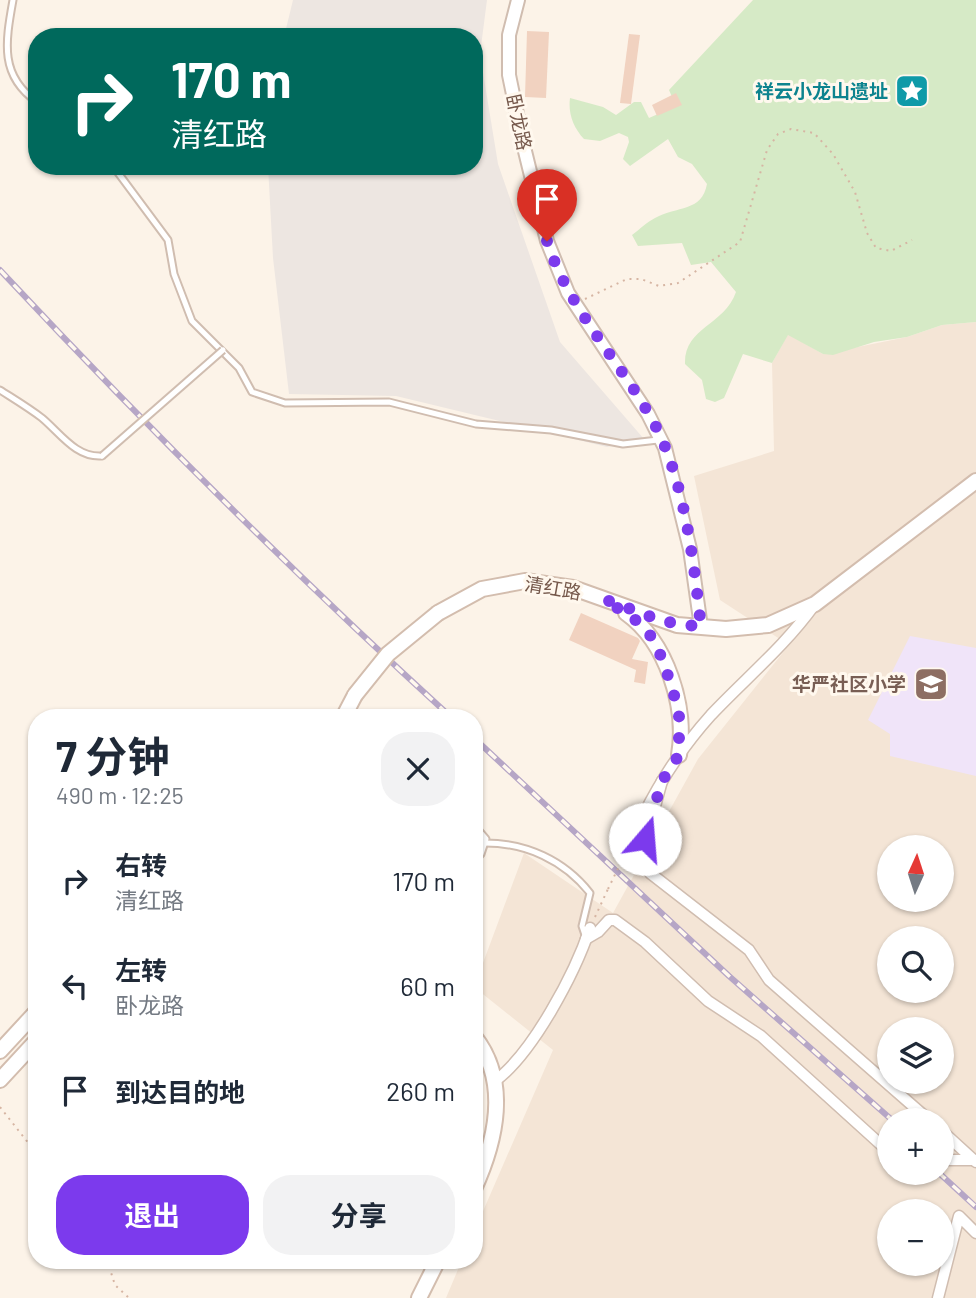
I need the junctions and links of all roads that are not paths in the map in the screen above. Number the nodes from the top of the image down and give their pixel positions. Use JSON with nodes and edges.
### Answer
{"nodes":[{"id":1,"x":13,"y":0,"type":"edge"},
{"id":2,"x":518,"y":0,"type":"edge"},
{"id":3,"x":28,"y":97,"type":"edge"},
{"id":4,"x":120,"y":175,"type":"edge"},
{"id":5,"x":223,"y":350,"type":"junction"},
{"id":6,"x":0,"y":390,"type":"edge"},
{"id":7,"x":662,"y":439,"type":"junction"},
{"id":8,"x":976,"y":481,"type":"edge"},
{"id":9,"x":604,"y":599,"type":"junction"},
{"id":10,"x":815,"y":604,"type":"junction"},
{"id":11,"x":701,"y":627,"type":"junction"},
{"id":12,"x":348,"y":709,"type":"edge"},
{"id":13,"x":679,"y":755,"type":"junction"},
{"id":14,"x":662,"y":781,"type":"junction"},
{"id":15,"x":644,"y":814,"type":"road end"},
{"id":16,"x":483,"y":832,"type":"edge"},
{"id":17,"x":485,"y":843,"type":"junction"},
{"id":18,"x":483,"y":848,"type":"edge"},
{"id":19,"x":590,"y":928,"type":"road end"},
{"id":20,"x":586,"y":939,"type":"junction"},
{"id":21,"x":28,"y":1020,"type":"edge"},
{"id":22,"x":28,"y":1050,"type":"edge"},
{"id":23,"x":0,"y":1051,"type":"edge"},
{"id":24,"x":483,"y":1051,"type":"edge"},
{"id":25,"x":0,"y":1080,"type":"edge"},
{"id":26,"x":495,"y":1081,"type":"junction"},
{"id":27,"x":915,"y":1108,"type":"edge"},
{"id":28,"x":877,"y":1141,"type":"edge"},
{"id":29,"x":954,"y":1141,"type":"edge"},
{"id":30,"x":954,"y":1160,"type":"edge"},
{"id":31,"x":976,"y":1160,"type":"edge"},
{"id":32,"x":483,"y":1161,"type":"edge"},
{"id":33,"x":976,"y":1233,"type":"edge"},
{"id":34,"x":434,"y":1269,"type":"edge"},
{"id":35,"x":419,"y":1298,"type":"edge"},
{"id":36,"x":938,"y":1298,"type":"edge"}],
"edges":[{"from":1,"to":3,"type":"lane"},
{"from":2,"to":7,"type":"street","name":"卧龙路"},
{"from":4,"to":5,"type":"lane"},
{"from":5,"to":6,"type":"lane","bridge":true},
{"from":5,"to":7,"type":"lane"},
{"from":7,"to":11,"type":"street","name":"卧龙路"},
{"from":8,"to":10,"type":"main road","name":"清红路"},
{"from":9,"to":11,"type":"main road","name":"清红路"},
{"from":9,"to":12,"type":"main road","name":"清红路","bridge":true},
{"from":9,"to":13,"type":"main road"},
{"from":10,"to":11,"type":"main road","name":"清红路"},
{"from":10,"to":13,"type":"street"},
{"from":13,"to":14,"type":"street"},
{"from":14,"to":15,"type":"street"},
{"from":14,"to":27,"type":"street"},
{"from":16,"to":17,"type":"lane"},
{"from":17,"to":18,"type":"lane"},
{"from":17,"to":20,"type":"lane"},
{"from":19,"to":20,"type":"street"},
{"from":20,"to":26,"type":"street"},
{"from":20,"to":28,"type":"street"},
{"from":21,"to":23,"type":"main road"},
{"from":22,"to":25,"type":"main road"},
{"from":24,"to":26,"type":"main road"},
{"from":26,"to":32,"type":"main road"},
{"from":29,"to":31,"type":"street"},
{"from":30,"to":31,"type":"street"},
{"from":33,"to":36,"type":"street"},
{"from":34,"to":35,"type":"main road"}]}
